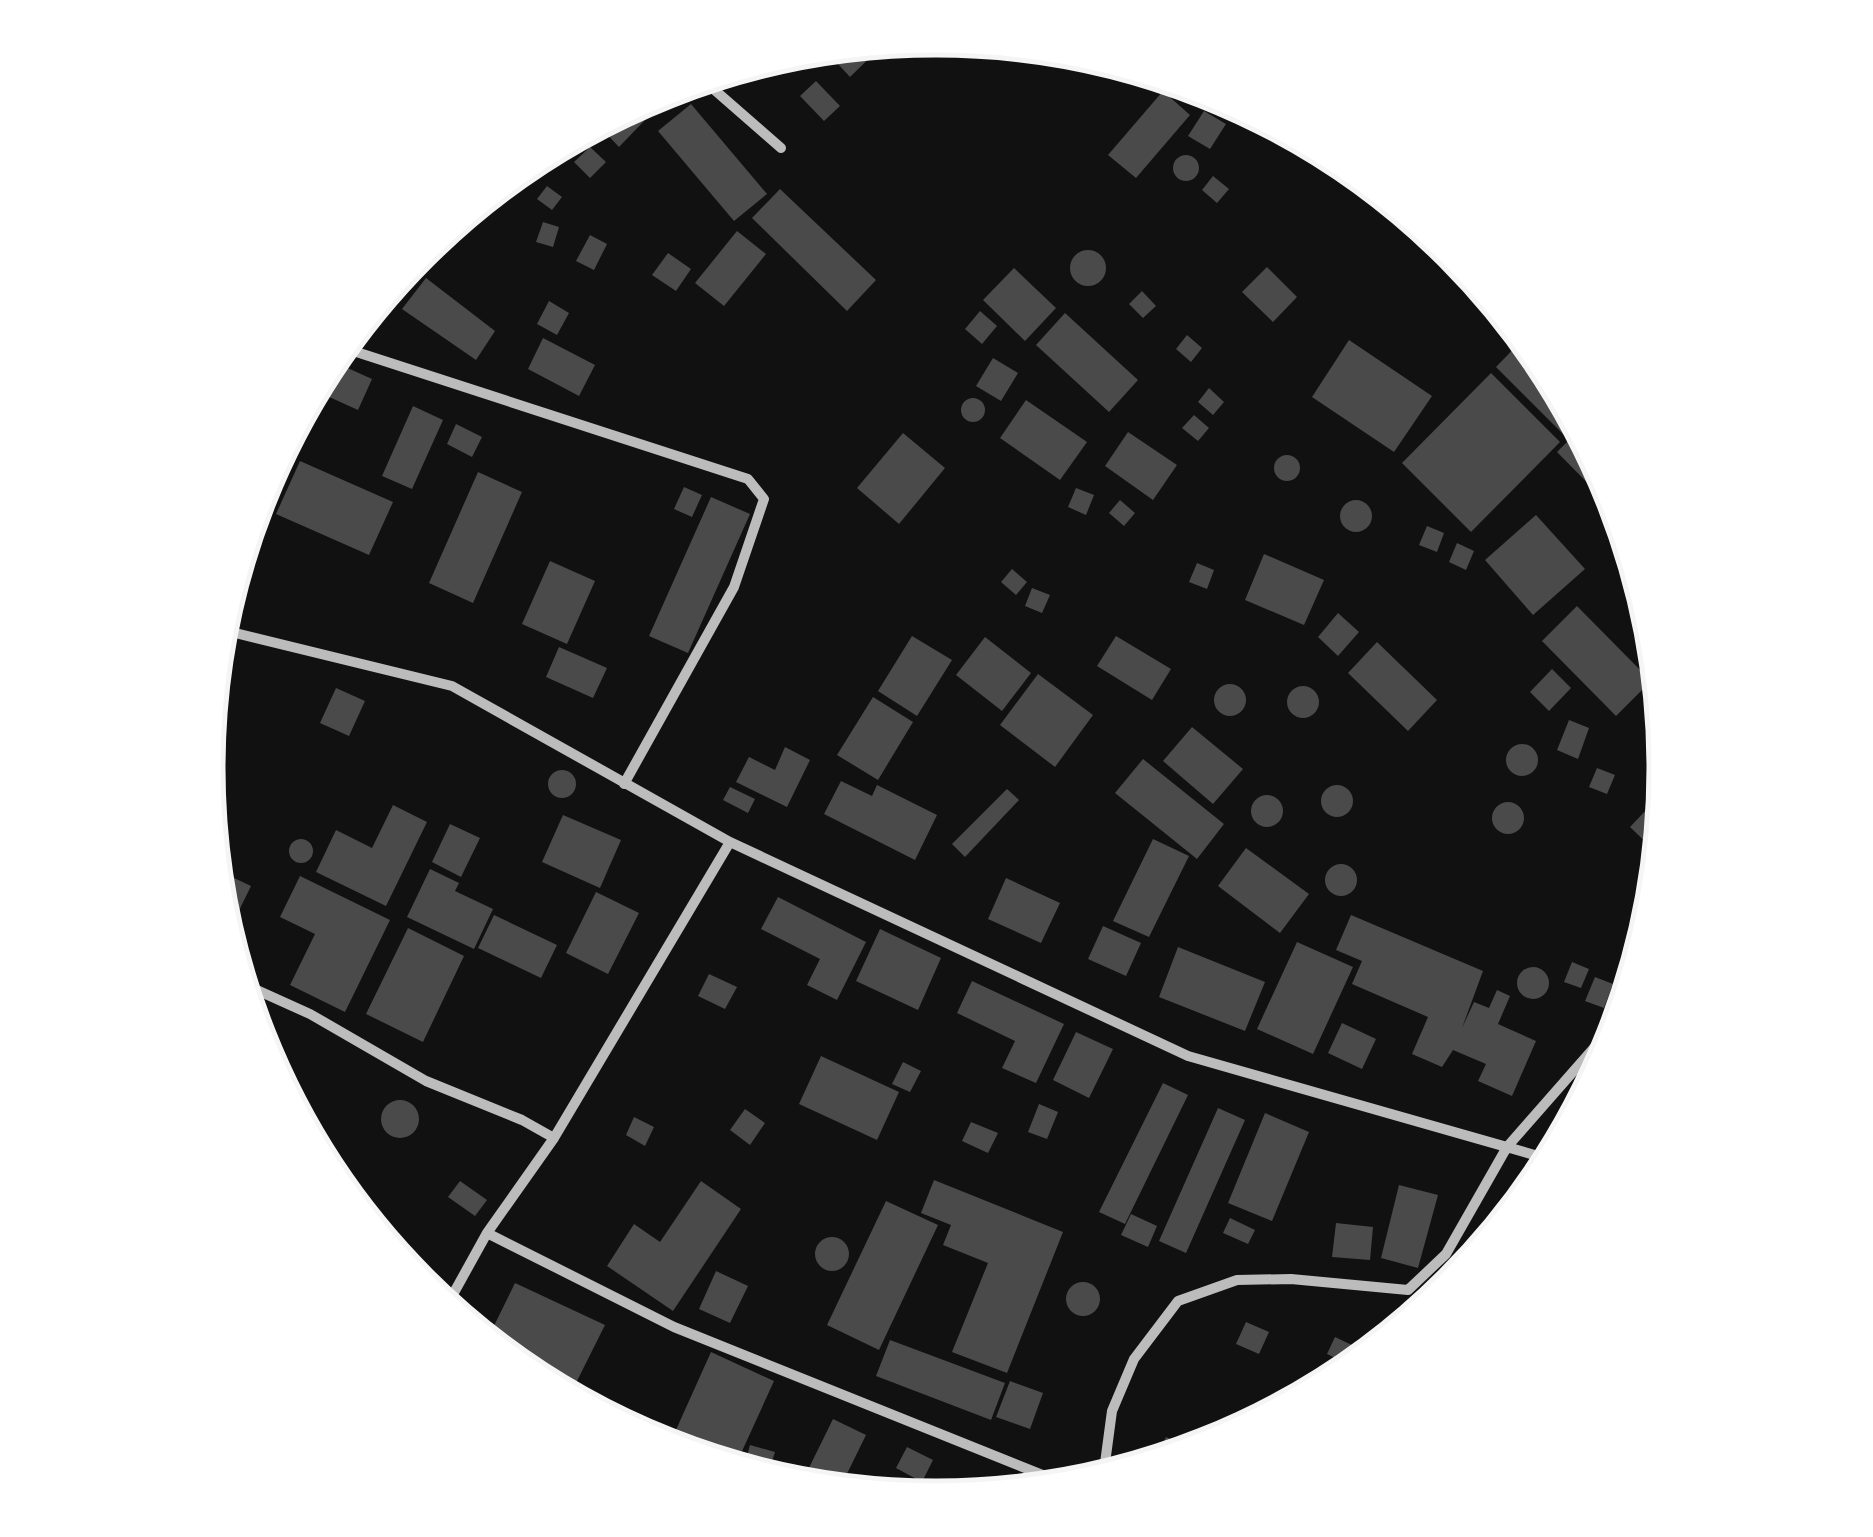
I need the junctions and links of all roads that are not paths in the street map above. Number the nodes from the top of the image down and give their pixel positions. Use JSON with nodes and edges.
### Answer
{"nodes":[{"id":1,"x":714,"y":91,"type":"edge"},
{"id":2,"x":780,"y":148,"type":"dead end"},
{"id":3,"x":357,"y":352,"type":"edge"},
{"id":4,"x":236,"y":633,"type":"edge"},
{"id":5,"x":624,"y":784,"type":"junction"},
{"id":6,"x":730,"y":842,"type":"junction"},
{"id":7,"x":259,"y":991,"type":"edge"},
{"id":8,"x":1592,"y":1051,"type":"edge"},
{"id":9,"x":554,"y":1138,"type":"junction"},
{"id":10,"x":1508,"y":1147,"type":"junction"},
{"id":11,"x":1536,"y":1155,"type":"edge"},
{"id":12,"x":487,"y":1233,"type":"junction"},
{"id":13,"x":454,"y":1293,"type":"edge"},
{"id":14,"x":1105,"y":1462,"type":"edge"},
{"id":15,"x":1041,"y":1474,"type":"edge"}],
"edges":[{"from":1,"to":2,"type":"street"},
{"from":3,"to":5,"type":"street"},
{"from":4,"to":5,"type":"street"},
{"from":5,"to":6,"type":"street"},
{"from":6,"to":9,"type":"street"},
{"from":6,"to":10,"type":"street"},
{"from":7,"to":9,"type":"street"},
{"from":8,"to":10,"type":"street"},
{"from":9,"to":12,"type":"street"},
{"from":10,"to":11,"type":"street"},
{"from":10,"to":14,"type":"street"},
{"from":12,"to":13,"type":"street"},
{"from":12,"to":15,"type":"street"}]}
